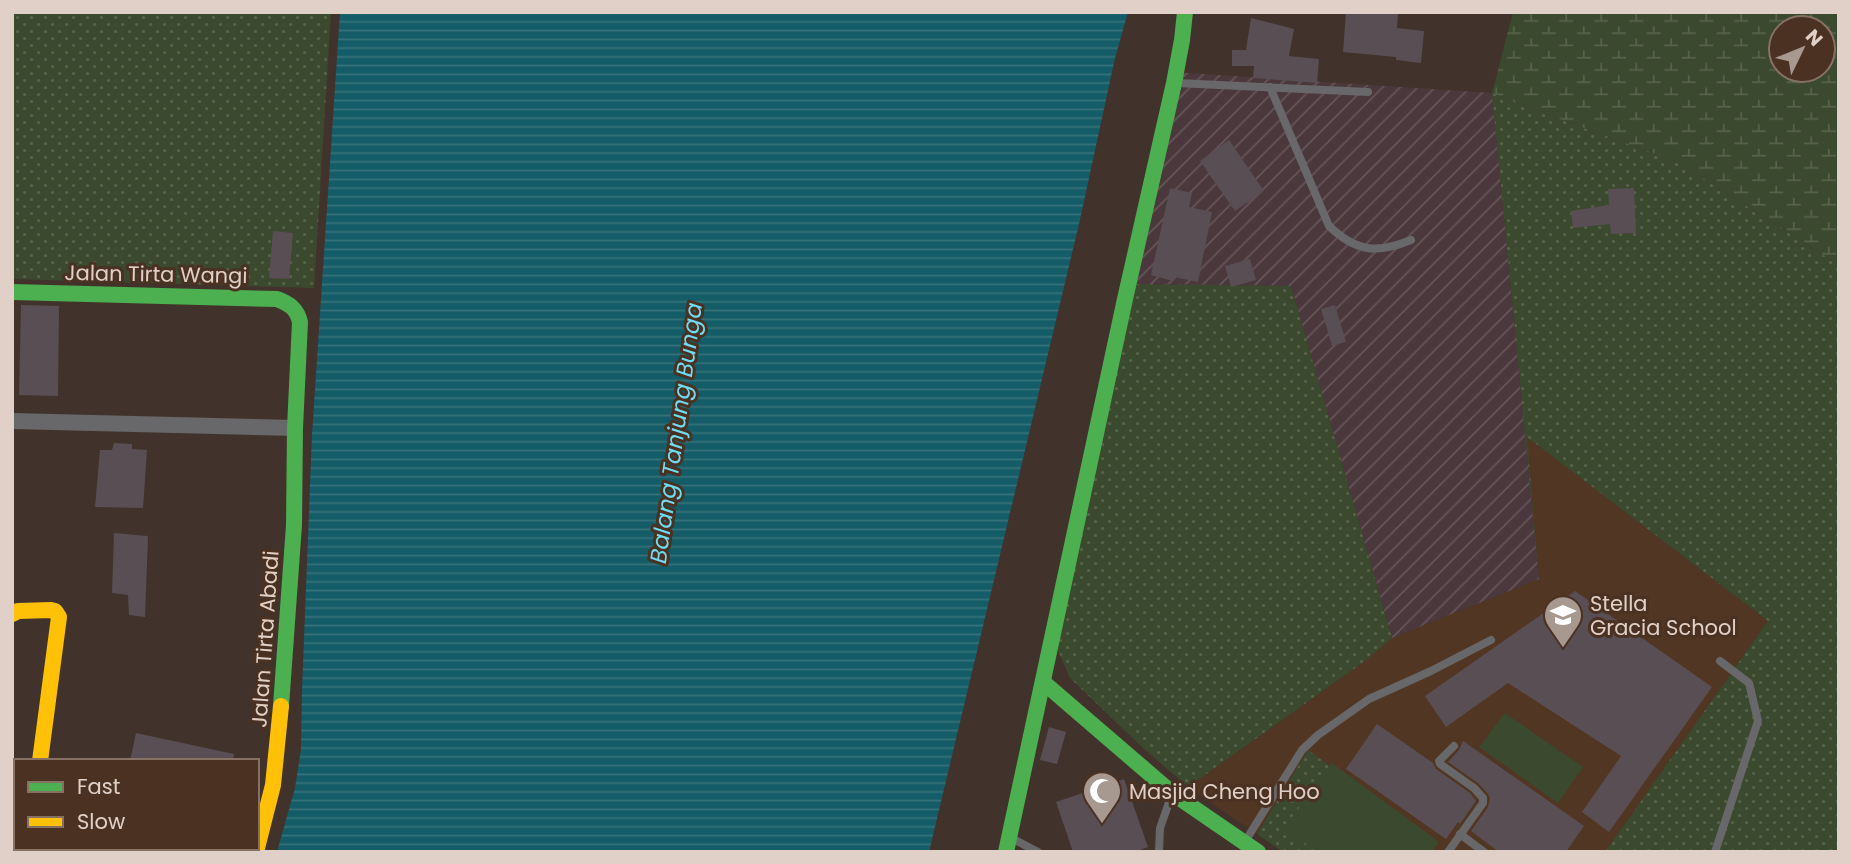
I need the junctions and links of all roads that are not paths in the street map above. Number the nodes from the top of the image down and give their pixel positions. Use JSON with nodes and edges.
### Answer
{"nodes":[{"id":1,"x":1185,"y":12,"type":"edge"},
{"id":2,"x":1174,"y":83,"type":"junction"},
{"id":3,"x":1270,"y":88,"type":"junction"},
{"id":4,"x":1368,"y":92,"type":"dead end"},
{"id":5,"x":1411,"y":240,"type":"dead end"},
{"id":6,"x":12,"y":292,"type":"edge"},
{"id":7,"x":296,"y":308,"type":"joint"},
{"id":8,"x":12,"y":421,"type":"edge"},
{"id":9,"x":295,"y":428,"type":"junction"},
{"id":10,"x":12,"y":614,"type":"edge"},
{"id":11,"x":1491,"y":640,"type":"dead end"},
{"id":12,"x":1720,"y":661,"type":"dead end"},
{"id":13,"x":1043,"y":682,"type":"junction"},
{"id":14,"x":1454,"y":746,"type":"dead end"},
{"id":15,"x":40,"y":759,"type":"edge"},
{"id":16,"x":1172,"y":793,"type":"junction"},
{"id":17,"x":1460,"y":834,"type":"junction"},
{"id":18,"x":259,"y":840,"type":"edge"},
{"id":19,"x":1007,"y":844,"type":"edge"},
{"id":20,"x":1251,"y":847,"type":"edge"},
{"id":21,"x":1038,"y":852,"type":"edge"},
{"id":22,"x":1159,"y":852,"type":"edge"},
{"id":23,"x":1448,"y":852,"type":"edge"},
{"id":24,"x":1484,"y":852,"type":"edge"},
{"id":25,"x":1715,"y":852,"type":"edge"}],
"edges":[{"from":1,"to":2,"type":"street"},
{"from":2,"to":3,"type":"lane"},
{"from":2,"to":13,"type":"street"},
{"from":3,"to":4,"type":"lane"},
{"from":3,"to":5,"type":"lane"},
{"from":6,"to":7,"type":"street","name":"Jalan Tirta Wangi"},
{"from":7,"to":9,"type":"street","name":"Jalan Tirta Abadi"},
{"from":8,"to":9,"type":"street"},
{"from":9,"to":18,"type":"street","name":"Jalan Tirta Abadi"},
{"from":10,"to":15,"type":"street"},
{"from":11,"to":20,"type":"lane"},
{"from":12,"to":25,"type":"lane"},
{"from":13,"to":16,"type":"street"},
{"from":13,"to":19,"type":"street"},
{"from":14,"to":17,"type":"lane"},
{"from":16,"to":20,"type":"street"},
{"from":16,"to":22,"type":"lane"},
{"from":17,"to":23,"type":"lane"},
{"from":17,"to":24,"type":"lane"},
{"from":19,"to":21,"type":"lane"}]}
